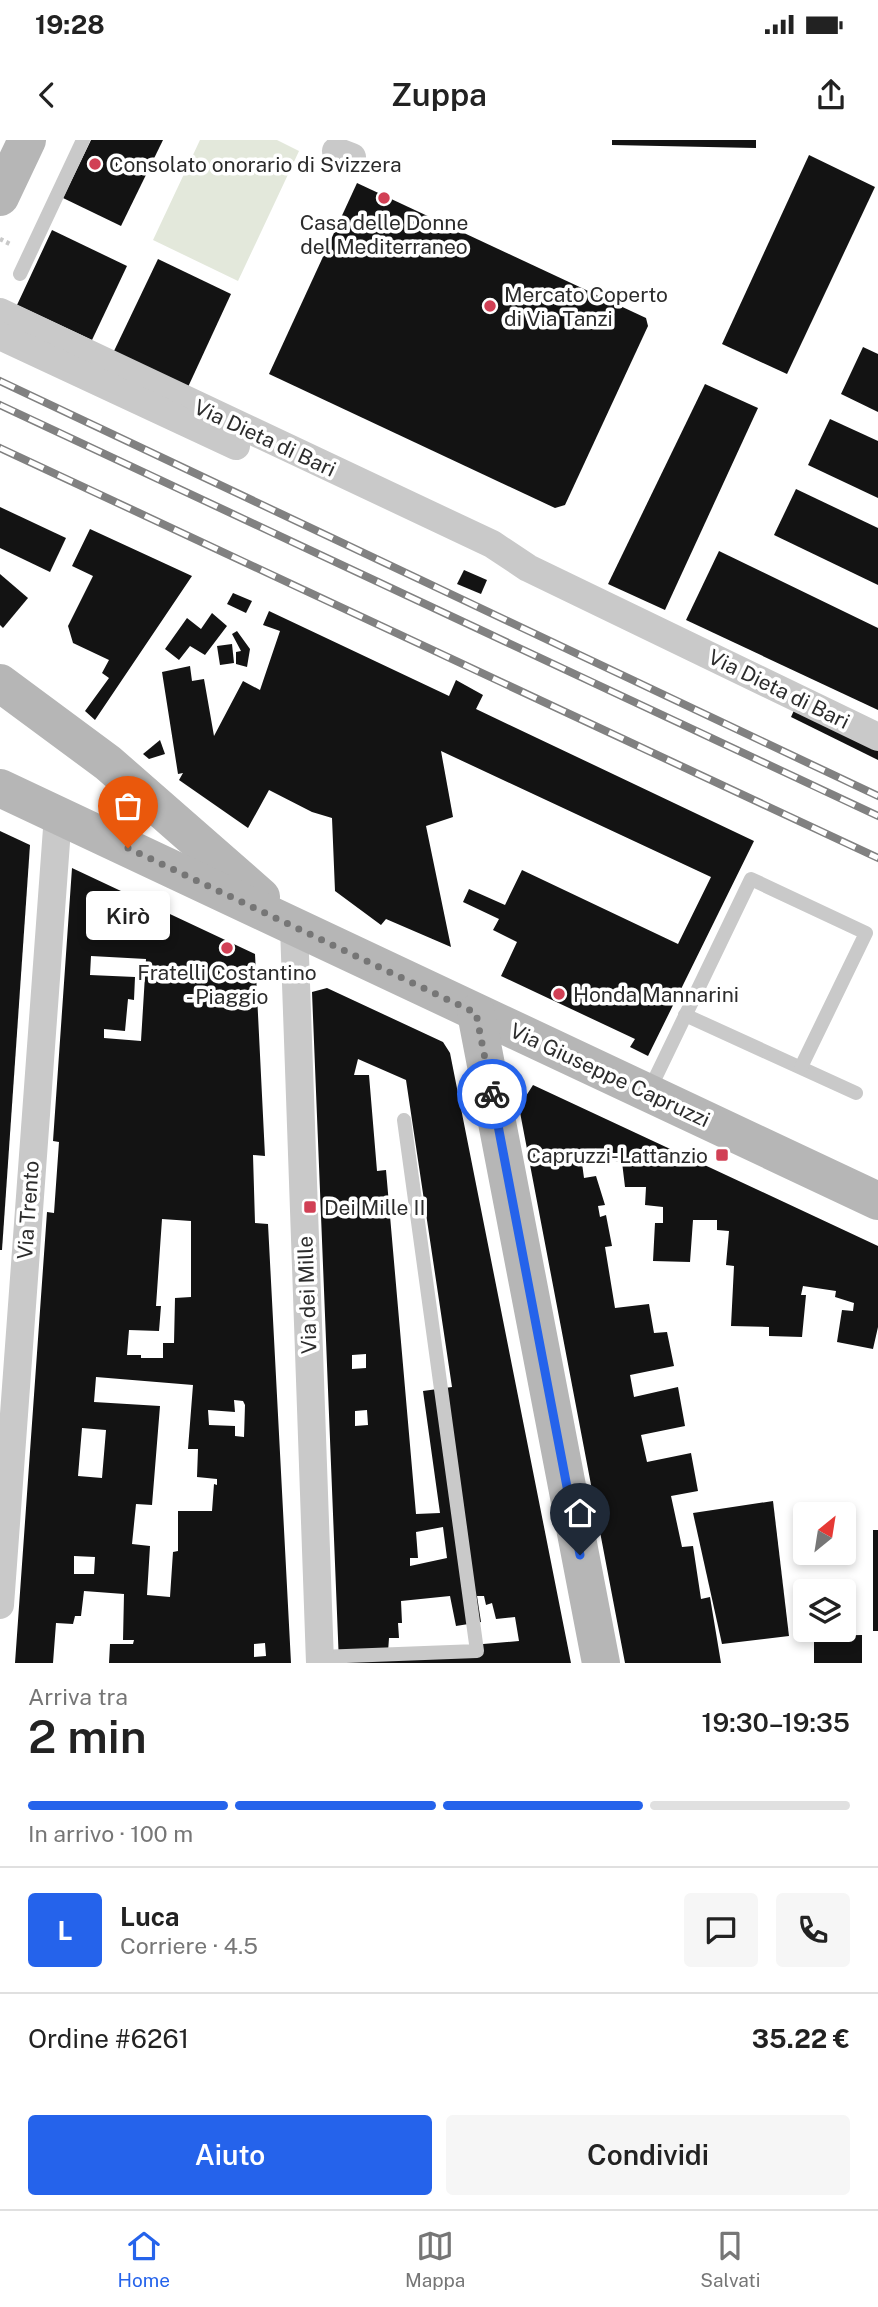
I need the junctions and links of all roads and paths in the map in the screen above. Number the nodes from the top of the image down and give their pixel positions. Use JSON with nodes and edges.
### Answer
{"nodes":[{"id":1,"x":27,"y":140,"type":"edge"},
{"id":2,"x":83,"y":140,"type":"edge"},
{"id":3,"x":0,"y":197,"type":"edge"},
{"id":4,"x":20,"y":274,"type":"dead end"},
{"id":5,"x":0,"y":312,"type":"edge"},
{"id":6,"x":0,"y":336,"type":"edge"},
{"id":7,"x":528,"y":568,"type":"junction"},
{"id":8,"x":0,"y":683,"type":"edge"},
{"id":9,"x":878,"y":737,"type":"edge"},
{"id":10,"x":0,"y":788,"type":"edge"},
{"id":11,"x":58,"y":815,"type":"junction"},
{"id":12,"x":294,"y":926,"type":"junction"},
{"id":13,"x":476,"y":1013,"type":"junction"},
{"id":14,"x":685,"y":1015,"type":"junction"},
{"id":15,"x":802,"y":1068,"type":"junction"},
{"id":16,"x":648,"y":1093,"type":"junction"},
{"id":17,"x":856,"y":1093,"type":"dead end"},
{"id":18,"x":404,"y":1120,"type":"dead end"},
{"id":19,"x":878,"y":1201,"type":"edge"},
{"id":20,"x":4,"y":1488,"type":"edge"},
{"id":21,"x":0,"y":1605,"type":"edge"},
{"id":22,"x":320,"y":1660,"type":"edge"},
{"id":23,"x":601,"y":1663,"type":"edge"}],
"edges":[{"from":1,"to":3,"type":"main road"},
{"from":2,"to":4,"type":"lane"},
{"from":5,"to":7,"type":"street","name":"Via Dieta di Bari"},
{"from":6,"to":7,"type":"street","name":"Via Dieta di Bari"},
{"from":7,"to":9,"type":"street","name":"Via Dieta di Bari"},
{"from":8,"to":12,"type":"main road"},
{"from":10,"to":11,"type":"main road","name":"Via Giuseppe Capruzzi"},
{"from":11,"to":12,"type":"main road","name":"Via Giuseppe Capruzzi"},
{"from":11,"to":20,"type":"street","name":"Via Trento"},
{"from":12,"to":13,"type":"main road","name":"Via Giuseppe Capruzzi"},
{"from":12,"to":22,"type":"street","name":"Via dei Mille"},
{"from":13,"to":16,"type":"main road","name":"Via Giuseppe Capruzzi"},
{"from":13,"to":23,"type":"main road"},
{"from":14,"to":15,"type":"lane"},
{"from":14,"to":15,"type":"lane"},
{"from":14,"to":16,"type":"lane"},
{"from":15,"to":17,"type":"lane"},
{"from":16,"to":19,"type":"main road","name":"Via Giuseppe Capruzzi"},
{"from":18,"to":22,"type":"lane"},
{"from":20,"to":21,"type":"street","name":"Via Trento"}]}
